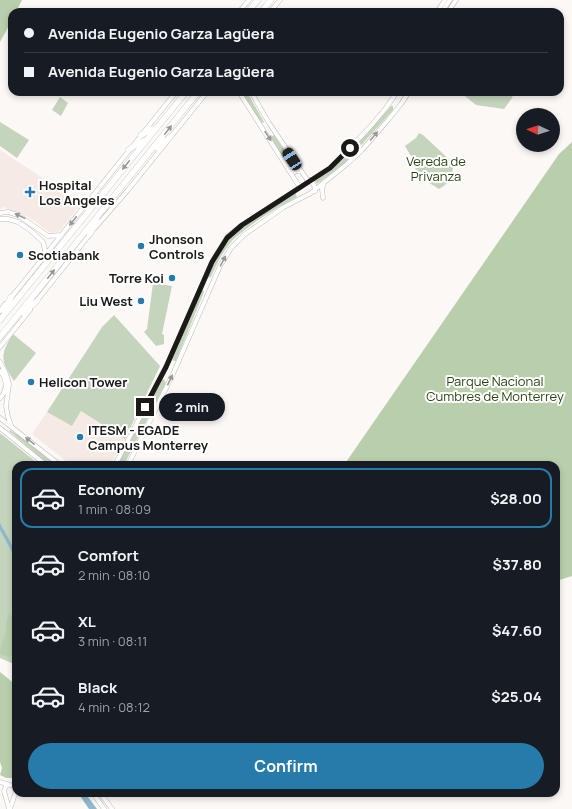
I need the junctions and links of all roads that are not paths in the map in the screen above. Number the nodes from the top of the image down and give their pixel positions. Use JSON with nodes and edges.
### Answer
{"nodes":[{"id":1,"x":249,"y":0,"type":"edge"},
{"id":2,"x":260,"y":0,"type":"edge"},
{"id":3,"x":271,"y":0,"type":"edge"},
{"id":4,"x":280,"y":0,"type":"edge"},
{"id":5,"x":242,"y":8,"type":"edge"},
{"id":6,"x":252,"y":8,"type":"edge"},
{"id":7,"x":264,"y":8,"type":"edge"},
{"id":8,"x":273,"y":8,"type":"edge"},
{"id":9,"x":173,"y":96,"type":"edge"},
{"id":10,"x":183,"y":96,"type":"edge"},
{"id":11,"x":187,"y":96,"type":"edge"},
{"id":12,"x":195,"y":96,"type":"edge"},
{"id":13,"x":203,"y":96,"type":"edge"},
{"id":14,"x":242,"y":96,"type":"edge"},
{"id":15,"x":253,"y":96,"type":"edge"},
{"id":16,"x":394,"y":96,"type":"edge"},
{"id":17,"x":406,"y":96,"type":"edge"},
{"id":18,"x":173,"y":109,"type":"junction"},
{"id":19,"x":258,"y":121,"type":"junction"},
{"id":20,"x":269,"y":123,"type":"junction"},
{"id":21,"x":158,"y":126,"type":"junction"},
{"id":22,"x":141,"y":135,"type":"junction"},
{"id":23,"x":150,"y":136,"type":"junction"},
{"id":24,"x":169,"y":138,"type":"junction"},
{"id":25,"x":128,"y":150,"type":"junction"},
{"id":26,"x":147,"y":156,"type":"junction"},
{"id":27,"x":284,"y":162,"type":"junction"},
{"id":28,"x":330,"y":168,"type":"junction"},
{"id":29,"x":300,"y":170,"type":"junction"},
{"id":30,"x":333,"y":176,"type":"junction"},
{"id":31,"x":309,"y":181,"type":"junction"},
{"id":32,"x":324,"y":183,"type":"junction"},
{"id":33,"x":299,"y":186,"type":"junction"},
{"id":34,"x":315,"y":191,"type":"junction"},
{"id":35,"x":323,"y":198,"type":"dead end"},
{"id":36,"x":102,"y":212,"type":"junction"},
{"id":37,"x":0,"y":213,"type":"edge"},
{"id":38,"x":258,"y":214,"type":"junction"},
{"id":39,"x":0,"y":219,"type":"edge"},
{"id":40,"x":250,"y":219,"type":"junction"},
{"id":41,"x":262,"y":223,"type":"junction"},
{"id":42,"x":254,"y":228,"type":"junction"},
{"id":43,"x":90,"y":234,"type":"junction"},
{"id":44,"x":62,"y":235,"type":"junction"},
{"id":45,"x":48,"y":236,"type":"junction"},
{"id":46,"x":43,"y":242,"type":"junction"},
{"id":47,"x":46,"y":255,"type":"junction"},
{"id":48,"x":12,"y":297,"type":"junction"},
{"id":49,"x":37,"y":301,"type":"junction"},
{"id":50,"x":0,"y":311,"type":"edge"},
{"id":51,"x":0,"y":319,"type":"edge"},
{"id":52,"x":11,"y":324,"type":"junction"},
{"id":53,"x":0,"y":337,"type":"edge"},
{"id":54,"x":0,"y":348,"type":"edge"},
{"id":55,"x":0,"y":362,"type":"edge"},
{"id":56,"x":0,"y":371,"type":"edge"},
{"id":57,"x":0,"y":398,"type":"edge"},
{"id":58,"x":0,"y":418,"type":"edge"},
{"id":59,"x":12,"y":428,"type":"junction"},
{"id":60,"x":1,"y":430,"type":"edge"},
{"id":61,"x":41,"y":461,"type":"edge"},
{"id":62,"x":55,"y":461,"type":"edge"},
{"id":63,"x":117,"y":461,"type":"edge"},
{"id":64,"x":130,"y":461,"type":"edge"},
{"id":65,"x":0,"y":782,"type":"edge"},
{"id":66,"x":12,"y":785,"type":"edge"},
{"id":67,"x":12,"y":785,"type":"edge"},
{"id":68,"x":3,"y":791,"type":"edge"},
{"id":69,"x":12,"y":796,"type":"edge"},
{"id":70,"x":14,"y":797,"type":"edge"},
{"id":71,"x":96,"y":797,"type":"edge"},
{"id":72,"x":103,"y":797,"type":"edge"},
{"id":73,"x":9,"y":809,"type":"edge"},
{"id":74,"x":104,"y":809,"type":"edge"},
{"id":75,"x":112,"y":809,"type":"edge"}],
"edges":[{"from":1,"to":5,"type":"street"},
{"from":2,"to":6,"type":"highway"},
{"from":3,"to":7,"type":"highway"},
{"from":4,"to":8,"type":"street"},
{"from":9,"to":22,"type":"street"},
{"from":10,"to":18,"type":"highway"},
{"from":11,"to":18,"type":"highway"},
{"from":26,"to":12,"type":"highway","one_way":true},
{"from":13,"to":24,"type":"street"},
{"from":14,"to":19,"type":"street"},
{"from":15,"to":20,"type":"street"},
{"from":16,"to":28,"type":"street"},
{"from":30,"to":17,"type":"street","one_way":true},
{"from":18,"to":21,"type":"highway"},
{"from":19,"to":20,"type":"street"},
{"from":19,"to":27,"type":"street","one_way":true},
{"from":20,"to":29,"type":"street"},
{"from":21,"to":22,"type":"highway"},
{"from":21,"to":23,"type":"highway"},
{"from":22,"to":25,"type":"street"},
{"from":23,"to":25,"type":"highway"},
{"from":23,"to":51,"type":"highway","one_way":true},
{"from":24,"to":26,"type":"highway"},
{"from":24,"to":43,"type":"street"},
{"from":25,"to":44,"type":"street","one_way":true},
{"from":26,"to":36,"type":"highway"},
{"from":27,"to":29,"type":"street"},
{"from":27,"to":33,"type":"street"},
{"from":28,"to":30,"type":"street"},
{"from":28,"to":31,"type":"street"},
{"from":29,"to":31,"type":"street"},
{"from":30,"to":32,"type":"street"},
{"from":31,"to":33,"type":"street"},
{"from":31,"to":34,"type":"street"},
{"from":32,"to":34,"type":"street"},
{"from":32,"to":35,"type":"street"},
{"from":33,"to":38,"type":"street"},
{"from":34,"to":41,"type":"street"},
{"from":36,"to":43,"type":"highway"},
{"from":52,"to":36,"type":"highway","one_way":true},
{"from":45,"to":37,"type":"street","one_way":true},
{"from":38,"to":40,"type":"street"},
{"from":38,"to":41,"type":"street"},
{"from":39,"to":46,"type":"street"},
{"from":40,"to":42,"type":"street"},
{"from":40,"to":63,"type":"street"},
{"from":41,"to":42,"type":"street"},
{"from":64,"to":42,"type":"street","one_way":true},
{"from":43,"to":49,"type":"street"},
{"from":44,"to":45,"type":"street"},
{"from":44,"to":47,"type":"street"},
{"from":45,"to":46,"type":"street"},
{"from":46,"to":47,"type":"street"},
{"from":47,"to":48,"type":"street"},
{"from":48,"to":50,"type":"street"},
{"from":48,"to":51,"type":"highway"},
{"from":49,"to":52,"type":"highway"},
{"from":49,"to":54,"type":"street"},
{"from":52,"to":53,"type":"highway"},
{"from":55,"to":59,"type":"street"},
{"from":56,"to":57,"type":"street"},
{"from":58,"to":59,"type":"street"},
{"from":62,"to":59,"type":"street","one_way":true},
{"from":60,"to":61,"type":"street"},
{"from":65,"to":66,"type":"street"},
{"from":67,"to":68,"type":"street"},
{"from":68,"to":69,"type":"street"},
{"from":68,"to":73,"type":"street"},
{"from":70,"to":73,"type":"street"},
{"from":71,"to":74,"type":"street"},
{"from":72,"to":75,"type":"street"}]}
